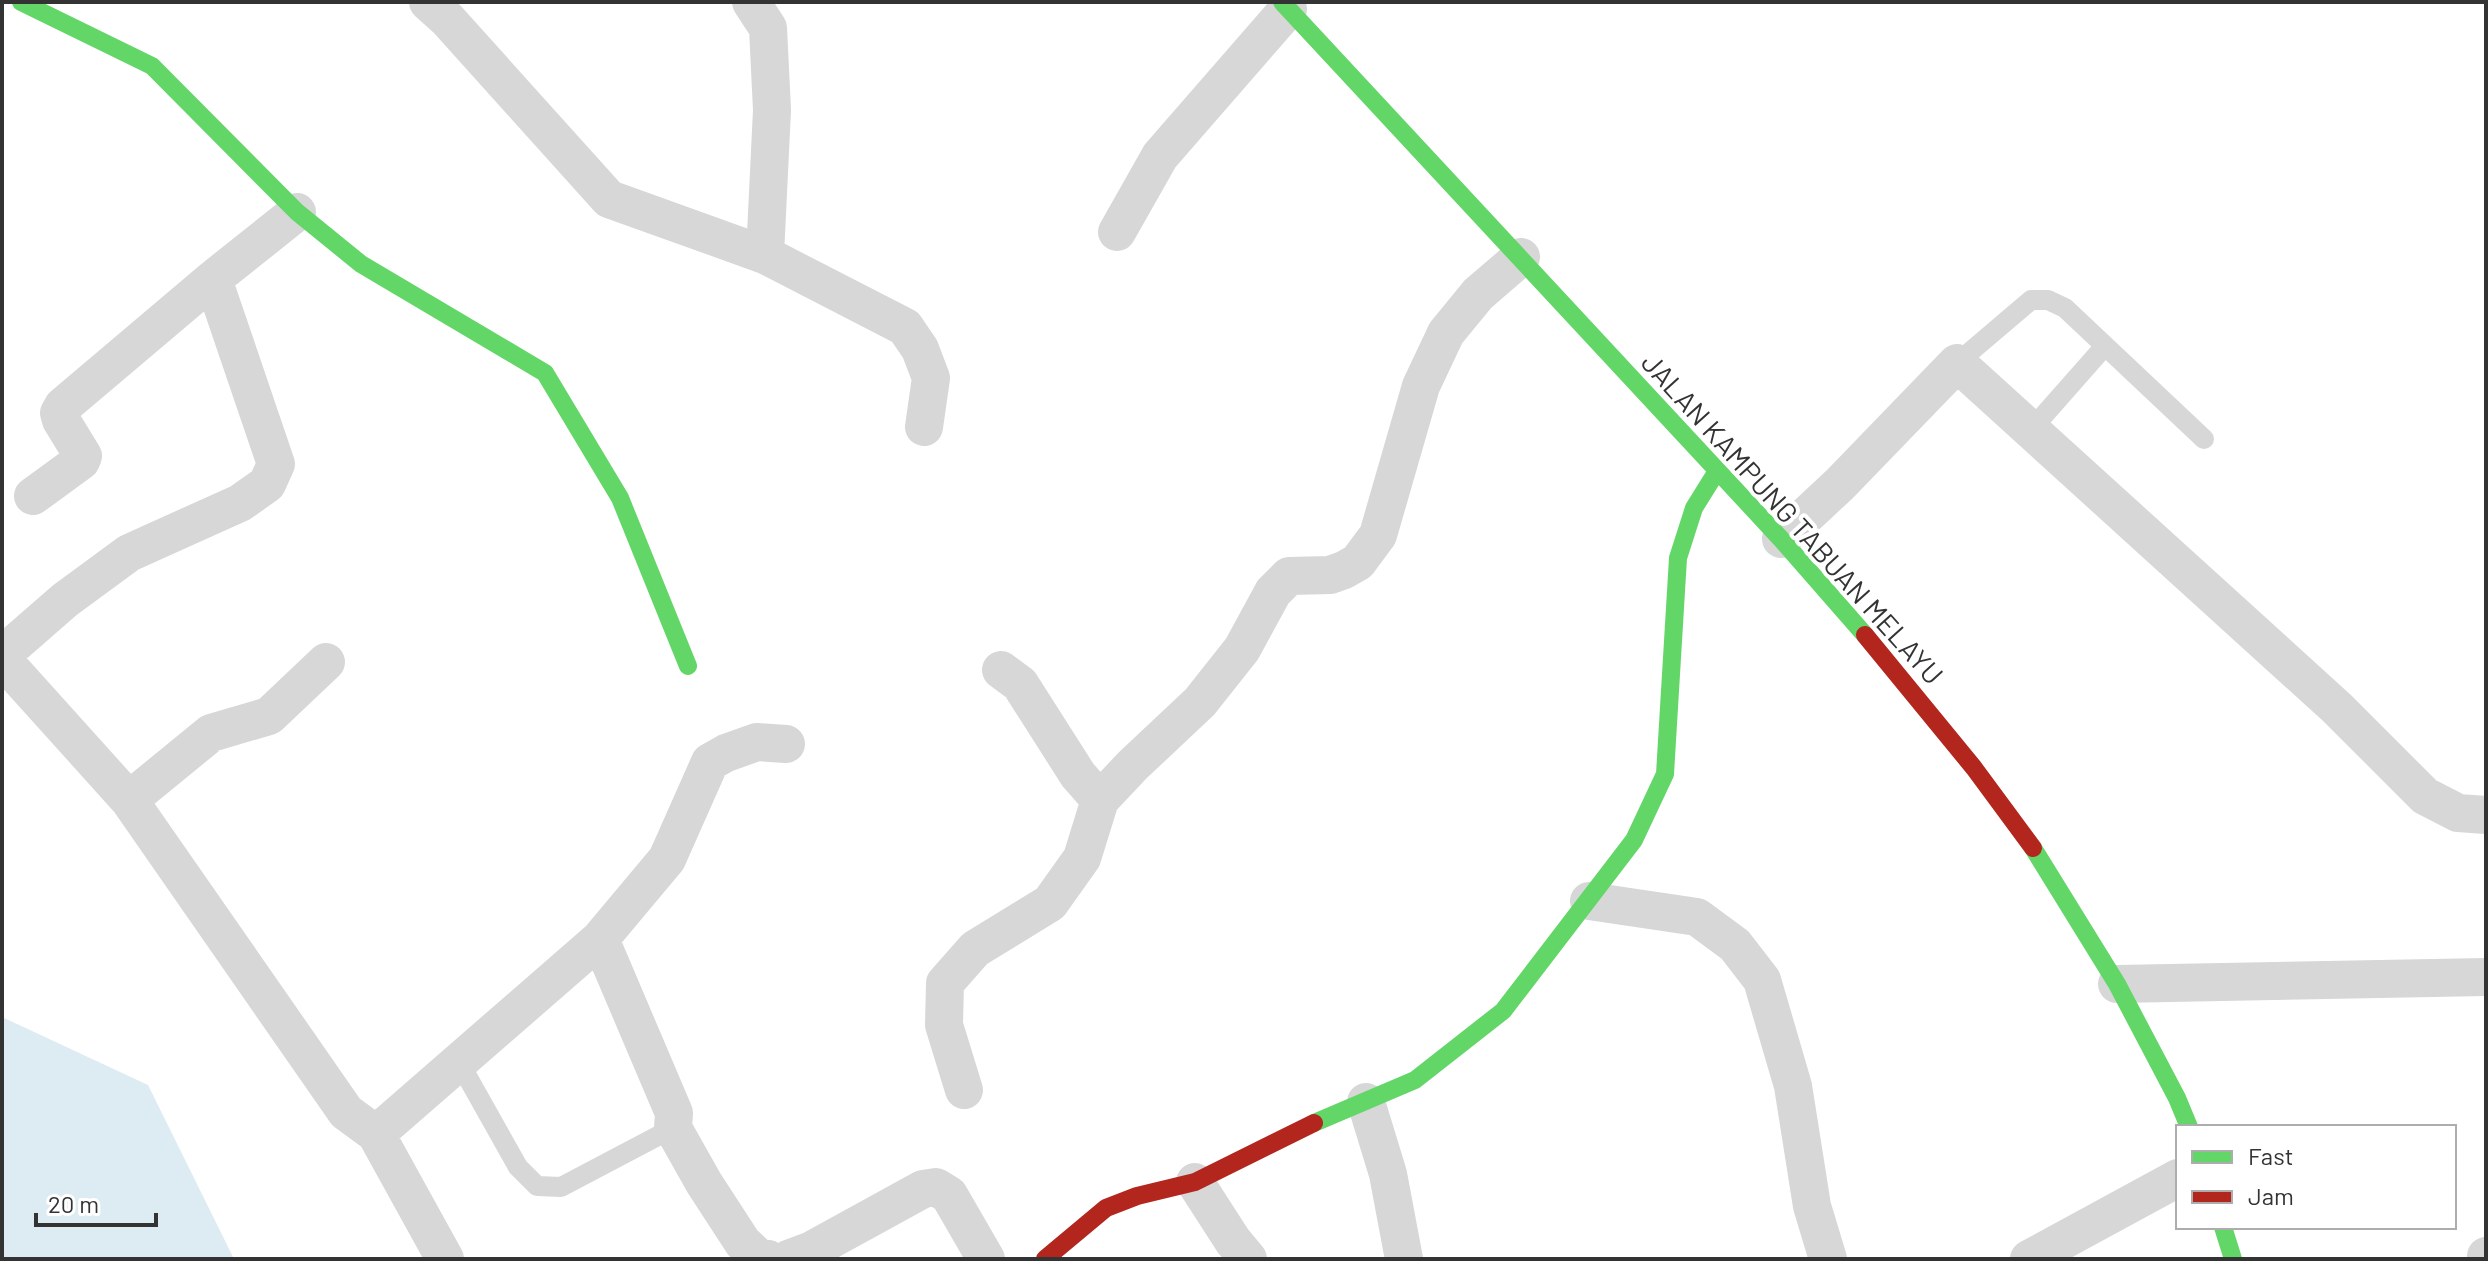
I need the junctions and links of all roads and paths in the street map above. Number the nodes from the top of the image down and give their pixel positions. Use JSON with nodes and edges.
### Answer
{"nodes":[{"id":1,"x":21,"y":2,"type":"edge"},
{"id":2,"x":428,"y":2,"type":"edge"},
{"id":3,"x":751,"y":2,"type":"edge"},
{"id":4,"x":1285,"y":5,"type":"edge"},
{"id":5,"x":297,"y":212,"type":"junction"},
{"id":6,"x":1117,"y":232,"type":"dead end"},
{"id":7,"x":765,"y":255,"type":"junction"},
{"id":8,"x":1521,"y":257,"type":"junction"},
{"id":9,"x":213,"y":279,"type":"junction"},
{"id":10,"x":2104,"y":347,"type":"junction"},
{"id":11,"x":1957,"y":363,"type":"junction"},
{"id":12,"x":924,"y":427,"type":"dead end"},
{"id":13,"x":2030,"y":431,"type":"junction"},
{"id":14,"x":2204,"y":439,"type":"dead end"},
{"id":15,"x":1717,"y":471,"type":"junction"},
{"id":16,"x":33,"y":496,"type":"dead end"},
{"id":17,"x":1781,"y":539,"type":"junction"},
{"id":18,"x":2,"y":657,"type":"edge"},
{"id":19,"x":326,"y":662,"type":"dead end"},
{"id":20,"x":688,"y":666,"type":"dead end"},
{"id":21,"x":1001,"y":670,"type":"dead end"},
{"id":22,"x":786,"y":744,"type":"dead end"},
{"id":23,"x":129,"y":800,"type":"junction"},
{"id":24,"x":1100,"y":800,"type":"junction"},
{"id":25,"x":2486,"y":815,"type":"edge"},
{"id":26,"x":1589,"y":901,"type":"junction"},
{"id":27,"x":600,"y":939,"type":"junction"},
{"id":28,"x":2486,"y":977,"type":"edge"},
{"id":29,"x":2117,"y":984,"type":"junction"},
{"id":30,"x":459,"y":1062,"type":"junction"},
{"id":31,"x":964,"y":1090,"type":"dead end"},
{"id":32,"x":1366,"y":1102,"type":"junction"},
{"id":33,"x":2188,"y":1125,"type":"edge"},
{"id":34,"x":673,"y":1128,"type":"junction"},
{"id":35,"x":376,"y":1134,"type":"junction"},
{"id":36,"x":2176,"y":1179,"type":"edge"},
{"id":37,"x":1195,"y":1182,"type":"junction"},
{"id":38,"x":2224,"y":1229,"type":"edge"},
{"id":39,"x":445,"y":1259,"type":"edge"},
{"id":40,"x":768,"y":1259,"type":"edge"},
{"id":41,"x":788,"y":1259,"type":"edge"},
{"id":42,"x":986,"y":1259,"type":"edge"},
{"id":43,"x":1045,"y":1259,"type":"edge"},
{"id":44,"x":1248,"y":1259,"type":"edge"},
{"id":45,"x":1404,"y":1259,"type":"edge"},
{"id":46,"x":1828,"y":1259,"type":"edge"},
{"id":47,"x":2029,"y":1259,"type":"edge"},
{"id":48,"x":2233,"y":1259,"type":"edge"}],
"edges":[{"from":1,"to":5,"type":"street"},
{"from":2,"to":7,"type":"street"},
{"from":3,"to":7,"type":"street"},
{"from":4,"to":6,"type":"street"},
{"from":4,"to":8,"type":"street","name":"JALAN KAMPUNG TABUAN MELAYU"},
{"from":5,"to":9,"type":"street"},
{"from":5,"to":20,"type":"street"},
{"from":7,"to":12,"type":"street"},
{"from":8,"to":15,"type":"street","name":"JALAN KAMPUNG TABUAN MELAYU"},
{"from":8,"to":24,"type":"street"},
{"from":9,"to":16,"type":"street"},
{"from":9,"to":18,"type":"street"},
{"from":10,"to":11,"type":"lane"},
{"from":10,"to":13,"type":"lane"},
{"from":10,"to":14,"type":"lane"},
{"from":11,"to":13,"type":"street"},
{"from":11,"to":17,"type":"street"},
{"from":13,"to":25,"type":"street"},
{"from":15,"to":17,"type":"street","name":"JALAN KAMPUNG TABUAN MELAYU"},
{"from":15,"to":26,"type":"street"},
{"from":17,"to":29,"type":"street","name":"JALAN KAMPUNG TABUAN MELAYU"},
{"from":18,"to":23,"type":"street"},
{"from":19,"to":23,"type":"street"},
{"from":21,"to":24,"type":"street"},
{"from":22,"to":27,"type":"street"},
{"from":23,"to":35,"type":"street"},
{"from":24,"to":31,"type":"street"},
{"from":26,"to":32,"type":"street"},
{"from":26,"to":46,"type":"street"},
{"from":27,"to":30,"type":"street"},
{"from":27,"to":34,"type":"street"},
{"from":28,"to":29,"type":"street"},
{"from":29,"to":33,"type":"street","name":"JALAN KAMPUNG TABUAN MELAYU"},
{"from":30,"to":34,"type":"lane"},
{"from":30,"to":35,"type":"street"},
{"from":32,"to":37,"type":"street"},
{"from":32,"to":45,"type":"street"},
{"from":34,"to":40,"type":"street"},
{"from":35,"to":39,"type":"street"},
{"from":36,"to":47,"type":"street"},
{"from":37,"to":43,"type":"street"},
{"from":37,"to":44,"type":"street"},
{"from":38,"to":48,"type":"street"},
{"from":41,"to":42,"type":"street"}]}
